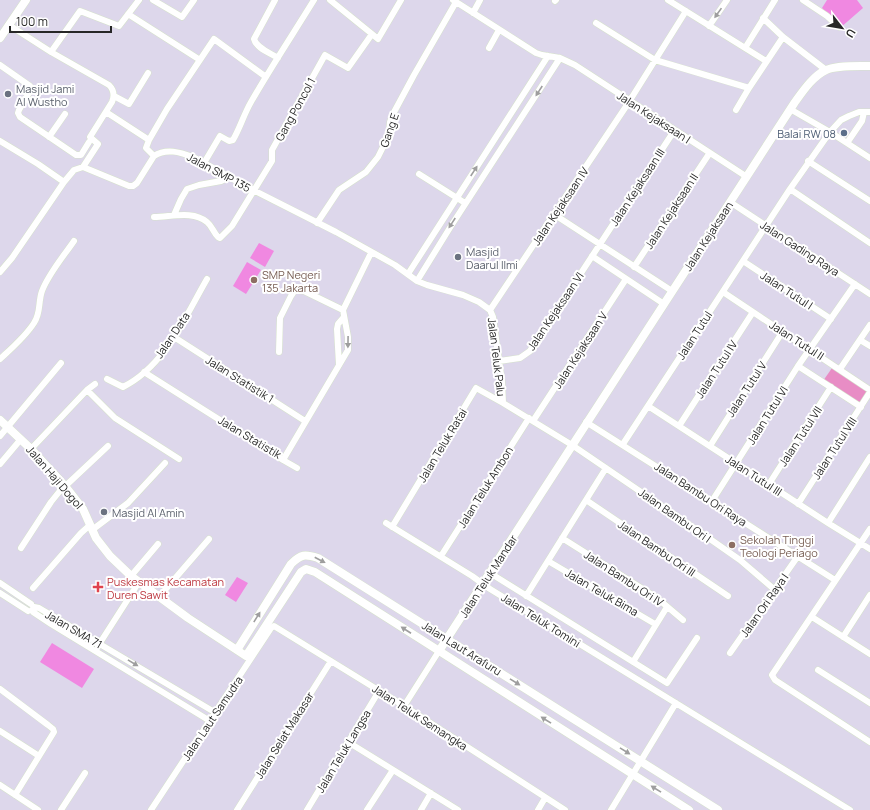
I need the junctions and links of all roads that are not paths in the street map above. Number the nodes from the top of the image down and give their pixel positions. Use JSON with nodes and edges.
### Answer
{"nodes":[{"id":1,"x":26,"y":0,"type":"edge"},
{"id":2,"x":139,"y":0,"type":"edge"},
{"id":3,"x":152,"y":0,"type":"edge"},
{"id":4,"x":194,"y":0,"type":"edge"},
{"id":5,"x":275,"y":0,"type":"edge"},
{"id":6,"x":314,"y":0,"type":"edge"},
{"id":7,"x":330,"y":0,"type":"edge"},
{"id":8,"x":401,"y":0,"type":"edge"},
{"id":9,"x":480,"y":0,"type":"edge"},
{"id":10,"x":668,"y":0,"type":"edge"},
{"id":11,"x":727,"y":0,"type":"edge"},
{"id":12,"x":775,"y":0,"type":"edge"},
{"id":13,"x":803,"y":0,"type":"edge"},
{"id":14,"x":455,"y":1,"type":"edge"},
{"id":15,"x":686,"y":12,"type":"junction"},
{"id":16,"x":473,"y":13,"type":"junction"},
{"id":17,"x":128,"y":14,"type":"junction"},
{"id":18,"x":764,"y":18,"type":"junction"},
{"id":19,"x":596,"y":23,"type":"dead end"},
{"id":20,"x":8,"y":26,"type":"junction"},
{"id":21,"x":709,"y":26,"type":"junction"},
{"id":22,"x":839,"y":27,"type":"dead end"},
{"id":23,"x":499,"y":30,"type":"junction"},
{"id":24,"x":372,"y":34,"type":"junction"},
{"id":25,"x":783,"y":36,"type":"junction"},
{"id":26,"x":0,"y":38,"type":"edge"},
{"id":27,"x":489,"y":48,"type":"dead end"},
{"id":28,"x":745,"y":48,"type":"junction"},
{"id":29,"x":51,"y":52,"type":"junction"},
{"id":30,"x":548,"y":56,"type":"junction"},
{"id":31,"x":278,"y":58,"type":"junction"},
{"id":32,"x":560,"y":58,"type":"junction"},
{"id":33,"x":200,"y":60,"type":"junction"},
{"id":34,"x":655,"y":60,"type":"junction"},
{"id":35,"x":766,"y":61,"type":"junction"},
{"id":36,"x":0,"y":65,"type":"edge"},
{"id":37,"x":870,"y":66,"type":"edge"},
{"id":38,"x":826,"y":70,"type":"junction"},
{"id":39,"x":148,"y":73,"type":"dead end"},
{"id":40,"x":266,"y":77,"type":"junction"},
{"id":41,"x":748,"y":88,"type":"junction"},
{"id":42,"x":114,"y":96,"type":"junction"},
{"id":43,"x":630,"y":101,"type":"junction"},
{"id":44,"x":790,"y":109,"type":"junction"},
{"id":45,"x":736,"y":110,"type":"dead end"},
{"id":46,"x":106,"y":112,"type":"junction"},
{"id":47,"x":867,"y":112,"type":"edge"},
{"id":48,"x":65,"y":114,"type":"dead end"},
{"id":49,"x":674,"y":131,"type":"junction"},
{"id":50,"x":830,"y":132,"type":"junction"},
{"id":51,"x":49,"y":137,"type":"junction"},
{"id":52,"x":149,"y":140,"type":"junction"},
{"id":53,"x":0,"y":141,"type":"edge"},
{"id":54,"x":90,"y":142,"type":"dead end"},
{"id":55,"x":847,"y":143,"type":"junction"},
{"id":56,"x":709,"y":154,"type":"junction"},
{"id":57,"x":154,"y":156,"type":"junction"},
{"id":58,"x":870,"y":158,"type":"edge"},
{"id":59,"x":808,"y":162,"type":"junction"},
{"id":60,"x":204,"y":163,"type":"junction"},
{"id":61,"x":83,"y":167,"type":"junction"},
{"id":62,"x":419,"y":174,"type":"dead end"},
{"id":63,"x":229,"y":177,"type":"junction"},
{"id":64,"x":747,"y":177,"type":"junction"},
{"id":65,"x":64,"y":182,"type":"junction"},
{"id":66,"x":790,"y":189,"type":"junction"},
{"id":67,"x":253,"y":190,"type":"junction"},
{"id":68,"x":457,"y":198,"type":"junction"},
{"id":69,"x":730,"y":202,"type":"junction"},
{"id":70,"x":870,"y":202,"type":"edge"},
{"id":71,"x":465,"y":203,"type":"junction"},
{"id":72,"x":174,"y":215,"type":"junction"},
{"id":73,"x":555,"y":215,"type":"junction"},
{"id":74,"x":154,"y":217,"type":"dead end"},
{"id":75,"x":317,"y":223,"type":"junction"},
{"id":76,"x":766,"y":226,"type":"junction"},
{"id":77,"x":74,"y":241,"type":"dead end"},
{"id":78,"x":870,"y":242,"type":"edge"},
{"id":79,"x":600,"y":244,"type":"junction"},
{"id":80,"x":371,"y":252,"type":"junction"},
{"id":81,"x":592,"y":256,"type":"junction"},
{"id":82,"x":743,"y":261,"type":"junction"},
{"id":83,"x":634,"y":268,"type":"junction"},
{"id":84,"x":0,"y":272,"type":"edge"},
{"id":85,"x":408,"y":274,"type":"junction"},
{"id":86,"x":207,"y":279,"type":"dead end"},
{"id":87,"x":626,"y":279,"type":"junction"},
{"id":88,"x":417,"y":281,"type":"junction"},
{"id":89,"x":855,"y":284,"type":"junction"},
{"id":90,"x":672,"y":291,"type":"junction"},
{"id":91,"x":723,"y":292,"type":"junction"},
{"id":92,"x":870,"y":294,"type":"edge"},
{"id":93,"x":664,"y":304,"type":"junction"},
{"id":94,"x":343,"y":310,"type":"junction"},
{"id":95,"x":490,"y":310,"type":"junction"},
{"id":96,"x":753,"y":312,"type":"junction"},
{"id":97,"x":344,"y":317,"type":"junction"},
{"id":98,"x":832,"y":319,"type":"junction"},
{"id":99,"x":870,"y":325,"type":"edge"},
{"id":100,"x":783,"y":331,"type":"junction"},
{"id":101,"x":174,"y":337,"type":"junction"},
{"id":102,"x":860,"y":340,"type":"junction"},
{"id":103,"x":870,"y":346,"type":"edge"},
{"id":104,"x":809,"y":349,"type":"junction"},
{"id":105,"x":279,"y":352,"type":"dead end"},
{"id":106,"x":0,"y":359,"type":"edge"},
{"id":107,"x":499,"y":361,"type":"junction"},
{"id":108,"x":61,"y":363,"type":"dead end"},
{"id":109,"x":339,"y":365,"type":"junction"},
{"id":110,"x":798,"y":366,"type":"junction"},
{"id":111,"x":840,"y":369,"type":"junction"},
{"id":112,"x":144,"y":372,"type":"junction"},
{"id":113,"x":107,"y":379,"type":"dead end"},
{"id":114,"x":95,"y":384,"type":"dead end"},
{"id":115,"x":831,"y":387,"type":"junction"},
{"id":116,"x":86,"y":390,"type":"junction"},
{"id":117,"x":870,"y":391,"type":"edge"},
{"id":118,"x":503,"y":403,"type":"junction"},
{"id":119,"x":648,"y":406,"type":"junction"},
{"id":120,"x":861,"y":407,"type":"junction"},
{"id":121,"x":0,"y":420,"type":"edge"},
{"id":122,"x":531,"y":420,"type":"junction"},
{"id":123,"x":305,"y":421,"type":"junction"},
{"id":124,"x":586,"y":422,"type":"junction"},
{"id":125,"x":678,"y":426,"type":"junction"},
{"id":126,"x":8,"y":427,"type":"junction"},
{"id":127,"x":0,"y":436,"type":"edge"},
{"id":128,"x":21,"y":439,"type":"junction"},
{"id":129,"x":623,"y":444,"type":"junction"},
{"id":130,"x":572,"y":445,"type":"junction"},
{"id":131,"x":108,"y":446,"type":"dead end"},
{"id":132,"x":710,"y":446,"type":"junction"},
{"id":133,"x":31,"y":449,"type":"junction"},
{"id":134,"x":870,"y":457,"type":"edge"},
{"id":135,"x":179,"y":459,"type":"dead end"},
{"id":136,"x":283,"y":460,"type":"junction"},
{"id":137,"x":165,"y":463,"type":"dead end"},
{"id":138,"x":737,"y":463,"type":"junction"},
{"id":139,"x":0,"y":464,"type":"edge"},
{"id":140,"x":297,"y":468,"type":"dead end"},
{"id":141,"x":606,"y":468,"type":"junction"},
{"id":142,"x":769,"y":484,"type":"junction"},
{"id":143,"x":65,"y":486,"type":"junction"},
{"id":144,"x":586,"y":500,"type":"junction"},
{"id":145,"x":712,"y":501,"type":"junction"},
{"id":146,"x":798,"y":504,"type":"junction"},
{"id":147,"x":386,"y":523,"type":"dead end"},
{"id":148,"x":828,"y":523,"type":"junction"},
{"id":149,"x":91,"y":527,"type":"junction"},
{"id":150,"x":392,"y":527,"type":"junction"},
{"id":151,"x":870,"y":529,"type":"edge"},
{"id":152,"x":562,"y":538,"type":"junction"},
{"id":153,"x":209,"y":539,"type":"dead end"},
{"id":154,"x":861,"y":543,"type":"junction"},
{"id":155,"x":158,"y":544,"type":"dead end"},
{"id":156,"x":21,"y":548,"type":"dead end"},
{"id":157,"x":870,"y":549,"type":"edge"},
{"id":158,"x":441,"y":556,"type":"junction"},
{"id":159,"x":798,"y":556,"type":"junction"},
{"id":160,"x":548,"y":561,"type":"junction"},
{"id":161,"x":490,"y":573,"type":"junction"},
{"id":162,"x":131,"y":576,"type":"junction"},
{"id":163,"x":835,"y":580,"type":"junction"},
{"id":164,"x":139,"y":582,"type":"junction"},
{"id":165,"x":0,"y":583,"type":"edge"},
{"id":166,"x":482,"y":584,"type":"junction"},
{"id":167,"x":34,"y":588,"type":"dead end"},
{"id":168,"x":775,"y":590,"type":"junction"},
{"id":169,"x":0,"y":593,"type":"edge"},
{"id":170,"x":870,"y":595,"type":"edge"},
{"id":171,"x":526,"y":596,"type":"junction"},
{"id":172,"x":728,"y":596,"type":"dead end"},
{"id":173,"x":159,"y":597,"type":"junction"},
{"id":174,"x":31,"y":604,"type":"dead end"},
{"id":175,"x":667,"y":607,"type":"junction"},
{"id":176,"x":28,"y":611,"type":"dead end"},
{"id":177,"x":812,"y":617,"type":"junction"},
{"id":178,"x":683,"y":620,"type":"dead end"},
{"id":179,"x":655,"y":624,"type":"junction"},
{"id":180,"x":274,"y":626,"type":"joint"},
{"id":181,"x":843,"y":637,"type":"junction"},
{"id":182,"x":447,"y":638,"type":"junction"},
{"id":183,"x":697,"y":638,"type":"dead end"},
{"id":184,"x":100,"y":643,"type":"junction"},
{"id":185,"x":95,"y":650,"type":"junction"},
{"id":186,"x":237,"y":650,"type":"junction"},
{"id":187,"x":439,"y":651,"type":"junction"},
{"id":188,"x":730,"y":653,"type":"dead end"},
{"id":189,"x":870,"y":654,"type":"edge"},
{"id":190,"x":248,"y":658,"type":"junction"},
{"id":191,"x":331,"y":661,"type":"junction"},
{"id":192,"x":633,"y":662,"type":"junction"},
{"id":193,"x":818,"y":670,"type":"dead end"},
{"id":194,"x":174,"y":688,"type":"junction"},
{"id":195,"x":0,"y":689,"type":"edge"},
{"id":196,"x":379,"y":691,"type":"junction"},
{"id":197,"x":170,"y":696,"type":"junction"},
{"id":198,"x":676,"y":703,"type":"junction"},
{"id":199,"x":870,"y":703,"type":"edge"},
{"id":200,"x":404,"y":706,"type":"junction"},
{"id":201,"x":216,"y":713,"type":"junction"},
{"id":202,"x":210,"y":721,"type":"junction"},
{"id":203,"x":0,"y":731,"type":"edge"},
{"id":204,"x":348,"y":742,"type":"junction"},
{"id":205,"x":870,"y":742,"type":"edge"},
{"id":206,"x":39,"y":756,"type":"junction"},
{"id":207,"x":641,"y":762,"type":"junction"},
{"id":208,"x":392,"y":770,"type":"junction"},
{"id":209,"x":85,"y":773,"type":"dead end"},
{"id":210,"x":633,"y":775,"type":"junction"},
{"id":211,"x":0,"y":785,"type":"edge"},
{"id":212,"x":431,"y":793,"type":"junction"},
{"id":213,"x":15,"y":795,"type":"junction"},
{"id":214,"x":545,"y":798,"type":"junction"},
{"id":215,"x":38,"y":810,"type":"edge"},
{"id":216,"x":61,"y":810,"type":"edge"},
{"id":217,"x":151,"y":810,"type":"edge"},
{"id":218,"x":237,"y":810,"type":"edge"},
{"id":219,"x":307,"y":810,"type":"edge"},
{"id":220,"x":367,"y":810,"type":"edge"},
{"id":221,"x":421,"y":810,"type":"edge"},
{"id":222,"x":458,"y":810,"type":"edge"},
{"id":223,"x":538,"y":810,"type":"edge"},
{"id":224,"x":565,"y":810,"type":"edge"},
{"id":225,"x":611,"y":810,"type":"edge"},
{"id":226,"x":689,"y":810,"type":"edge"},
{"id":227,"x":718,"y":810,"type":"edge"},
{"id":228,"x":850,"y":810,"type":"edge"}],
"edges":[{"from":1,"to":20,"type":"street"},
{"from":2,"to":17,"type":"street"},
{"from":3,"to":4,"type":"street"},
{"from":5,"to":31,"type":"street"},
{"from":6,"to":31,"type":"street"},
{"from":7,"to":24,"type":"street"},
{"from":8,"to":24,"type":"street"},
{"from":9,"to":16,"type":"street"},
{"from":10,"to":15,"type":"street"},
{"from":11,"to":21,"type":"street","one_way":true},
{"from":12,"to":18,"type":"street"},
{"from":13,"to":22,"type":"street"},
{"from":14,"to":16,"type":"street","name":"Jalan Kejaksaan I"},
{"from":14,"to":75,"type":"street","name":"Gang E"},
{"from":15,"to":21,"type":"street"},
{"from":15,"to":34,"type":"street","name":"Jalan Kejaksaan IV"},
{"from":16,"to":23,"type":"street","name":"Jalan Kejaksaan I"},
{"from":17,"to":29,"type":"street"},
{"from":17,"to":33,"type":"street"},
{"from":18,"to":25,"type":"street"},
{"from":18,"to":28,"type":"street"},
{"from":19,"to":34,"type":"street"},
{"from":20,"to":26,"type":"street"},
{"from":20,"to":29,"type":"street"},
{"from":21,"to":28,"type":"street"},
{"from":23,"to":27,"type":"street"},
{"from":23,"to":30,"type":"street","name":"Jalan Kejaksaan I"},
{"from":24,"to":67,"type":"street","name":"Gang Poncol 1"},
{"from":25,"to":35,"type":"street"},
{"from":25,"to":38,"type":"street"},
{"from":28,"to":35,"type":"street"},
{"from":29,"to":42,"type":"street"},
{"from":30,"to":32,"type":"street","name":"Jalan Kejaksaan I"},
{"from":68,"to":30,"type":"street","one_way":true},
{"from":31,"to":40,"type":"street"},
{"from":32,"to":43,"type":"street","name":"Jalan Kejaksaan I"},
{"from":32,"to":71,"type":"street","one_way":true},
{"from":33,"to":40,"type":"street"},
{"from":33,"to":52,"type":"street"},
{"from":34,"to":41,"type":"street"},
{"from":34,"to":43,"type":"street","name":"Jalan Kejaksaan IV"},
{"from":35,"to":41,"type":"street"},
{"from":36,"to":51,"type":"street"},
{"from":37,"to":38,"type":"street"},
{"from":38,"to":44,"type":"street","name":"Jalan Kejaksaan"},
{"from":39,"to":42,"type":"street"},
{"from":40,"to":60,"type":"street"},
{"from":41,"to":45,"type":"street"},
{"from":42,"to":46,"type":"street"},
{"from":43,"to":49,"type":"street","name":"Jalan Kejaksaan I"},
{"from":43,"to":73,"type":"street","name":"Jalan Kejaksaan IV"},
{"from":44,"to":50,"type":"street"},
{"from":44,"to":64,"type":"street","name":"Jalan Kejaksaan"},
{"from":46,"to":52,"type":"street"},
{"from":46,"to":61,"type":"street"},
{"from":47,"to":50,"type":"street","name":"Jalan Tutul"},
{"from":47,"to":55,"type":"street"},
{"from":48,"to":51,"type":"street"},
{"from":49,"to":56,"type":"street","name":"Jalan Kejaksaan I"},
{"from":49,"to":79,"type":"street","name":"Jalan Kejaksaan III"},
{"from":50,"to":55,"type":"street"},
{"from":50,"to":59,"type":"street","name":"Jalan Tutul"},
{"from":51,"to":54,"type":"street"},
{"from":52,"to":57,"type":"street"},
{"from":53,"to":65,"type":"street"},
{"from":55,"to":58,"type":"street"},
{"from":56,"to":64,"type":"street","name":"Jalan Kejaksaan I"},
{"from":56,"to":83,"type":"street","name":"Jalan Kejaksaan II"},
{"from":57,"to":60,"type":"street","name":"Jalan SMP 135"},
{"from":57,"to":61,"type":"street"},
{"from":59,"to":66,"type":"street","name":"Jalan Tutul"},
{"from":59,"to":70,"type":"street"},
{"from":60,"to":63,"type":"street","name":"Jalan SMP 135"},
{"from":61,"to":65,"type":"street"},
{"from":62,"to":68,"type":"street"},
{"from":63,"to":67,"type":"street","name":"Jalan SMP 135"},
{"from":63,"to":72,"type":"street"},
{"from":64,"to":69,"type":"street","name":"Jalan Kejaksaan"},
{"from":65,"to":84,"type":"street"},
{"from":66,"to":76,"type":"street","name":"Jalan Tutul"},
{"from":66,"to":78,"type":"street"},
{"from":67,"to":72,"type":"street","name":"Gang Poncol 1"},
{"from":67,"to":75,"type":"street","name":"Jalan SMP 135"},
{"from":68,"to":71,"type":"street"},
{"from":68,"to":85,"type":"street"},
{"from":69,"to":76,"type":"street","name":"Jalan Gading Raya"},
{"from":69,"to":90,"type":"street","name":"Jalan Kejaksaan"},
{"from":71,"to":88,"type":"street","one_way":true},
{"from":72,"to":74,"type":"street"},
{"from":73,"to":79,"type":"street"},
{"from":73,"to":95,"type":"street","name":"Jalan Kejaksaan IV"},
{"from":75,"to":80,"type":"street","name":"Jalan SMP 135"},
{"from":76,"to":82,"type":"street","name":"Jalan Tutul"},
{"from":76,"to":89,"type":"street","name":"Jalan Gading Raya"},
{"from":77,"to":106,"type":"street"},
{"from":79,"to":81,"type":"street","name":"Jalan Kejaksaan VI"},
{"from":79,"to":83,"type":"street"},
{"from":80,"to":85,"type":"street","name":"Jalan SMP 135"},
{"from":80,"to":94,"type":"street"},
{"from":81,"to":87,"type":"street"},
{"from":81,"to":107,"type":"street","name":"Jalan Kejaksaan VI"},
{"from":82,"to":91,"type":"street","name":"Jalan Tutul"},
{"from":82,"to":98,"type":"street","name":"Jalan Tutul I"},
{"from":83,"to":90,"type":"street"},
{"from":85,"to":88,"type":"street","name":"Jalan SMP 135"},
{"from":86,"to":101,"type":"street","name":"Jalan Data"},
{"from":87,"to":93,"type":"street"},
{"from":87,"to":122,"type":"street","name":"Jalan Kejaksaan V"},
{"from":88,"to":95,"type":"street","name":"Jalan Teluk Palu"},
{"from":89,"to":92,"type":"street","name":"Jalan Gading Raya"},
{"from":89,"to":98,"type":"street","name":"Jalan Tutul VI"},
{"from":90,"to":93,"type":"street","name":"Jalan Kejaksaan"},
{"from":91,"to":96,"type":"street","name":"Jalan Tutul II"},
{"from":91,"to":119,"type":"street","name":"Jalan Tutul"},
{"from":93,"to":124,"type":"street","name":"Jalan Kejaksaan"},
{"from":94,"to":97,"type":"street","name":"Jalan Statistik"},
{"from":94,"to":105,"type":"street"},
{"from":95,"to":107,"type":"street","name":"Jalan Teluk Palu"},
{"from":96,"to":100,"type":"street","name":"Jalan Tutul II"},
{"from":96,"to":125,"type":"street","name":"Jalan Tutul IV"},
{"from":97,"to":109,"type":"street","name":"Jalan Statistik"},
{"from":97,"to":109,"type":"street","name":"Jalan Statistik","one_way":true},
{"from":98,"to":104,"type":"street","name":"Jalan Tutul VI"},
{"from":99,"to":102,"type":"street"},
{"from":100,"to":104,"type":"street","name":"Jalan Tutul II"},
{"from":100,"to":132,"type":"street","name":"Jalan Tutul V"},
{"from":101,"to":112,"type":"street","name":"Jalan Data"},
{"from":101,"to":123,"type":"street","name":"Jalan Statistik 1"},
{"from":102,"to":103,"type":"street"},
{"from":102,"to":111,"type":"street"},
{"from":104,"to":110,"type":"street","name":"Jalan Tutul VI"},
{"from":104,"to":111,"type":"street","name":"Jalan Tutul II"},
{"from":107,"to":118,"type":"street","name":"Jalan Teluk Palu"},
{"from":108,"to":126,"type":"street"},
{"from":109,"to":123,"type":"street","name":"Jalan Statistik"},
{"from":110,"to":115,"type":"street"},
{"from":110,"to":138,"type":"street","name":"Jalan Tutul VI"},
{"from":111,"to":117,"type":"street","name":"Jalan Tutul II"},
{"from":112,"to":113,"type":"street","name":"Jalan Data"},
{"from":112,"to":136,"type":"street","name":"Jalan Statistik"},
{"from":114,"to":116,"type":"street"},
{"from":115,"to":120,"type":"street"},
{"from":115,"to":142,"type":"street","name":"Jalan Tutul VII"},
{"from":116,"to":133,"type":"street"},
{"from":116,"to":135,"type":"street"},
{"from":117,"to":120,"type":"street","name":"Jalan Tutul VIII"},
{"from":118,"to":122,"type":"street","name":"Jalan Teluk Palu"},
{"from":118,"to":150,"type":"street","name":"Jalan Teluk Ratai"},
{"from":119,"to":125,"type":"street","name":"Jalan Tutul III"},
{"from":119,"to":129,"type":"street","name":"Jalan Tutul"},
{"from":120,"to":146,"type":"street","name":"Jalan Tutul VIII"},
{"from":121,"to":126,"type":"street","name":"Jalan Haji Dogol"},
{"from":122,"to":130,"type":"street","name":"Jalan Teluk Palu"},
{"from":122,"to":158,"type":"street","name":"Jalan Teluk Ambon"},
{"from":123,"to":136,"type":"street","name":"Jalan Statistik"},
{"from":124,"to":129,"type":"street","name":"Jalan Bambu Ori Raya"},
{"from":124,"to":130,"type":"street","name":"Jalan Kejaksaan"},
{"from":125,"to":132,"type":"street","name":"Jalan Tutul III"},
{"from":126,"to":127,"type":"street"},
{"from":126,"to":128,"type":"street","name":"Jalan Haji Dogol"},
{"from":128,"to":133,"type":"street","name":"Jalan Haji Dogol"},
{"from":128,"to":139,"type":"street"},
{"from":129,"to":145,"type":"street","name":"Jalan Bambu Ori Raya"},
{"from":130,"to":141,"type":"street","name":"Jalan Bambu Ori I"},
{"from":130,"to":161,"type":"street","name":"Jalan Teluk Mandar"},
{"from":131,"to":143,"type":"street"},
{"from":132,"to":138,"type":"street","name":"Jalan Tutul III"},
{"from":133,"to":143,"type":"street","name":"Jalan Haji Dogol"},
{"from":134,"to":148,"type":"street"},
{"from":136,"to":140,"type":"street"},
{"from":137,"to":149,"type":"street"},
{"from":138,"to":142,"type":"street","name":"Jalan Tutul III"},
{"from":138,"to":145,"type":"street","name":"Jalan Tutul VI"},
{"from":141,"to":144,"type":"street"},
{"from":141,"to":168,"type":"street","name":"Jalan Bambu Ori I"},
{"from":142,"to":146,"type":"street","name":"Jalan Tutul III"},
{"from":143,"to":149,"type":"street","name":"Jalan Haji Dogol"},
{"from":143,"to":156,"type":"street"},
{"from":144,"to":152,"type":"street"},
{"from":144,"to":172,"type":"street","name":"Jalan Bambu Ori III"},
{"from":145,"to":159,"type":"street","name":"Jalan Bambu Ori Raya"},
{"from":146,"to":148,"type":"street","name":"Jalan Tutul III"},
{"from":147,"to":150,"type":"street","name":"Jalan Teluk Tomini"},
{"from":148,"to":154,"type":"street","name":"Jalan Tutul III"},
{"from":149,"to":162,"type":"street","name":"Jalan Haji Dogol"},
{"from":149,"to":167,"type":"street"},
{"from":150,"to":158,"type":"street","name":"Jalan Teluk Tomini"},
{"from":151,"to":154,"type":"street"},
{"from":152,"to":160,"type":"street"},
{"from":152,"to":175,"type":"street","name":"Jalan Bambu Ori IV"},
{"from":153,"to":173,"type":"street"},
{"from":154,"to":157,"type":"street","name":"Jalan Tutul III"},
{"from":154,"to":163,"type":"street"},
{"from":155,"to":162,"type":"street"},
{"from":158,"to":166,"type":"street","name":"Jalan Teluk Tomini"},
{"from":159,"to":163,"type":"street","name":"Jalan Bambu Ori Raya"},
{"from":159,"to":168,"type":"street","name":"Jalan Ori Raya I"},
{"from":160,"to":171,"type":"street"},
{"from":160,"to":179,"type":"street","name":"Jalan Teluk Bima"},
{"from":161,"to":166,"type":"street","name":"Jalan Teluk Mandar"},
{"from":161,"to":171,"type":"street","name":"Jalan Teluk Tomini"},
{"from":162,"to":164,"type":"street","name":"Jalan Haji Dogol"},
{"from":163,"to":177,"type":"street"},
{"from":164,"to":173,"type":"street","name":"Jalan Haji Dogol"},
{"from":164,"to":184,"type":"street"},
{"from":165,"to":174,"type":"street"},
{"from":166,"to":182,"type":"street","name":"Jalan Teluk Mandar"},
{"from":166,"to":198,"type":"street","name":"Jalan Teluk Tomini"},
{"from":168,"to":188,"type":"street","name":"Jalan Ori Raya I"},
{"from":169,"to":176,"type":"street"},
{"from":170,"to":181,"type":"street"},
{"from":171,"to":192,"type":"street","name":"Jalan Teluk Tomini"},
{"from":173,"to":186,"type":"street","name":"Jalan Haji Dogol"},
{"from":175,"to":178,"type":"street","name":"Jalan Bambu Ori IV"},
{"from":175,"to":179,"type":"street"},
{"from":177,"to":181,"type":"street"},
{"from":177,"to":205,"type":"street"},
{"from":179,"to":192,"type":"street"},
{"from":180,"to":190,"type":"street","name":"Jalan Laut Samudra"},
{"from":180,"to":191,"type":"street","name":"Jalan Teluk Semangka"},
{"from":181,"to":189,"type":"street"},
{"from":186,"to":182,"type":"street","name":"Jalan Laut Arafuru","one_way":true},
{"from":182,"to":187,"type":"street","name":"Jalan Teluk Mandar"},
{"from":182,"to":207,"type":"street","name":"Jalan Laut Arafuru","one_way":true},
{"from":183,"to":192,"type":"street","name":"Jalan Teluk Tomini"},
{"from":184,"to":185,"type":"street"},
{"from":184,"to":185,"type":"street","name":"Jalan SMA 71"},
{"from":184,"to":194,"type":"street","name":"Jalan SMA 71","one_way":true},
{"from":185,"to":197,"type":"street","name":"Jalan SMA 71"},
{"from":186,"to":190,"type":"street","name":"Jalan Haji Dogol"},
{"from":187,"to":190,"type":"street","name":"Jalan Laut Arafuru","one_way":true},
{"from":187,"to":200,"type":"street","name":"Jalan Teluk Mandar"},
{"from":210,"to":187,"type":"street","name":"Jalan Laut Arafuru","one_way":true},
{"from":190,"to":201,"type":"street","name":"Jalan Laut Samudra"},
{"from":191,"to":196,"type":"street","name":"Jalan Teluk Semangka"},
{"from":191,"to":218,"type":"street","name":"Jalan Selat Makasar"},
{"from":193,"to":199,"type":"street"},
{"from":194,"to":197,"type":"street"},
{"from":194,"to":201,"type":"street","name":"Jalan SMA 71"},
{"from":195,"to":206,"type":"street"},
{"from":196,"to":200,"type":"street","name":"Jalan Teluk Semangka"},
{"from":196,"to":204,"type":"street","name":"Jalan Teluk Langsa"},
{"from":197,"to":202,"type":"street","name":"Jalan SMA 71"},
{"from":198,"to":207,"type":"street"},
{"from":198,"to":228,"type":"street","name":"Jalan Teluk Tomini"},
{"from":200,"to":214,"type":"street","name":"Jalan Teluk Semangka"},
{"from":201,"to":202,"type":"street","name":"Jalan Laut Samudra"},
{"from":202,"to":217,"type":"street","name":"Jalan Laut Samudra"},
{"from":203,"to":206,"type":"street"},
{"from":204,"to":208,"type":"street"},
{"from":204,"to":219,"type":"street","name":"Jalan Teluk Langsa"},
{"from":206,"to":213,"type":"street"},
{"from":207,"to":210,"type":"street"},
{"from":207,"to":227,"type":"street","name":"Jalan Laut Arafuru"},
{"from":208,"to":212,"type":"street"},
{"from":208,"to":220,"type":"street"},
{"from":209,"to":216,"type":"street"},
{"from":210,"to":225,"type":"street"},
{"from":226,"to":210,"type":"street","name":"Jalan Laut Arafuru","one_way":true},
{"from":211,"to":213,"type":"street"},
{"from":212,"to":221,"type":"street"},
{"from":212,"to":222,"type":"street"},
{"from":213,"to":215,"type":"street"},
{"from":214,"to":223,"type":"street"},
{"from":214,"to":224,"type":"street","name":"Jalan Teluk Semangka"}]}
